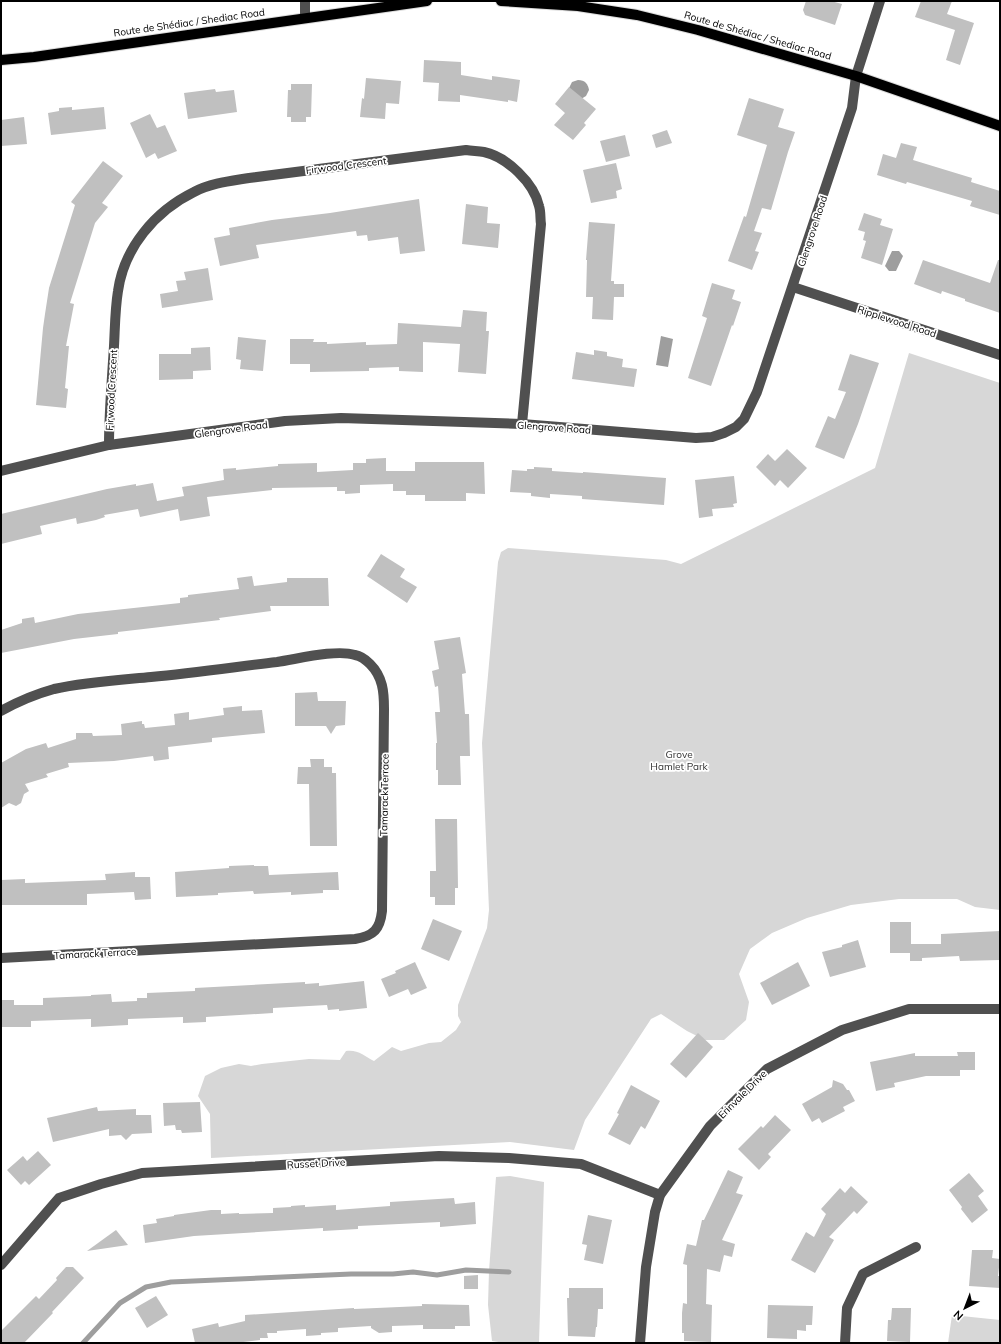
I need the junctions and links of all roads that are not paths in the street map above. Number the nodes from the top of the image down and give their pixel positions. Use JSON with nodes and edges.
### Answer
{"nodes":[{"id":1,"x":305,"y":1,"type":"edge"},
{"id":2,"x":427,"y":1,"type":"edge"},
{"id":3,"x":501,"y":1,"type":"edge"},
{"id":4,"x":880,"y":1,"type":"edge"},
{"id":5,"x":305,"y":18,"type":"junction"},
{"id":6,"x":1,"y":60,"type":"edge"},
{"id":7,"x":856,"y":76,"type":"junction"},
{"id":8,"x":1000,"y":126,"type":"edge"},
{"id":9,"x":793,"y":287,"type":"junction"},
{"id":10,"x":1000,"y":355,"type":"edge"},
{"id":11,"x":522,"y":424,"type":"junction"},
{"id":12,"x":109,"y":445,"type":"junction"},
{"id":13,"x":1,"y":471,"type":"edge"},
{"id":14,"x":1,"y":710,"type":"edge"},
{"id":15,"x":1,"y":958,"type":"edge"},
{"id":16,"x":1000,"y":1009,"type":"edge"},
{"id":17,"x":660,"y":1195,"type":"junction"},
{"id":18,"x":916,"y":1247,"type":"dead end"},
{"id":19,"x":1,"y":1265,"type":"edge"},
{"id":20,"x":640,"y":1343,"type":"edge"},
{"id":21,"x":845,"y":1343,"type":"edge"}],
"edges":[{"from":1,"to":5,"type":"street"},
{"from":2,"to":5,"type":"main road","name":"Route de Shédiac / Shediac Road"},
{"from":3,"to":7,"type":"main road","name":"Route de Shédiac / Shediac Road"},
{"from":4,"to":7,"type":"street","name":"Glengrove Road"},
{"from":5,"to":6,"type":"main road","name":"Route de Shédiac / Shediac Road"},
{"from":7,"to":8,"type":"main road","name":"Route de Shédiac / Shediac Road"},
{"from":7,"to":9,"type":"street","name":"Glengrove Road"},
{"from":9,"to":10,"type":"street","name":"Ripplewood Road"},
{"from":9,"to":11,"type":"street","name":"Glengrove Road"},
{"from":11,"to":12,"type":"street","name":"Glengrove Road"},
{"from":11,"to":12,"type":"street","name":"Firwood Crescent"},
{"from":12,"to":13,"type":"street","name":"Glengrove Road"},
{"from":14,"to":15,"type":"street","name":"Tamarack Terrace"},
{"from":16,"to":17,"type":"street","name":"Erinvale Drive"},
{"from":17,"to":19,"type":"street","name":"Russet Drive"},
{"from":17,"to":20,"type":"street","name":"Erinvale Drive"},
{"from":18,"to":21,"type":"street"}]}
